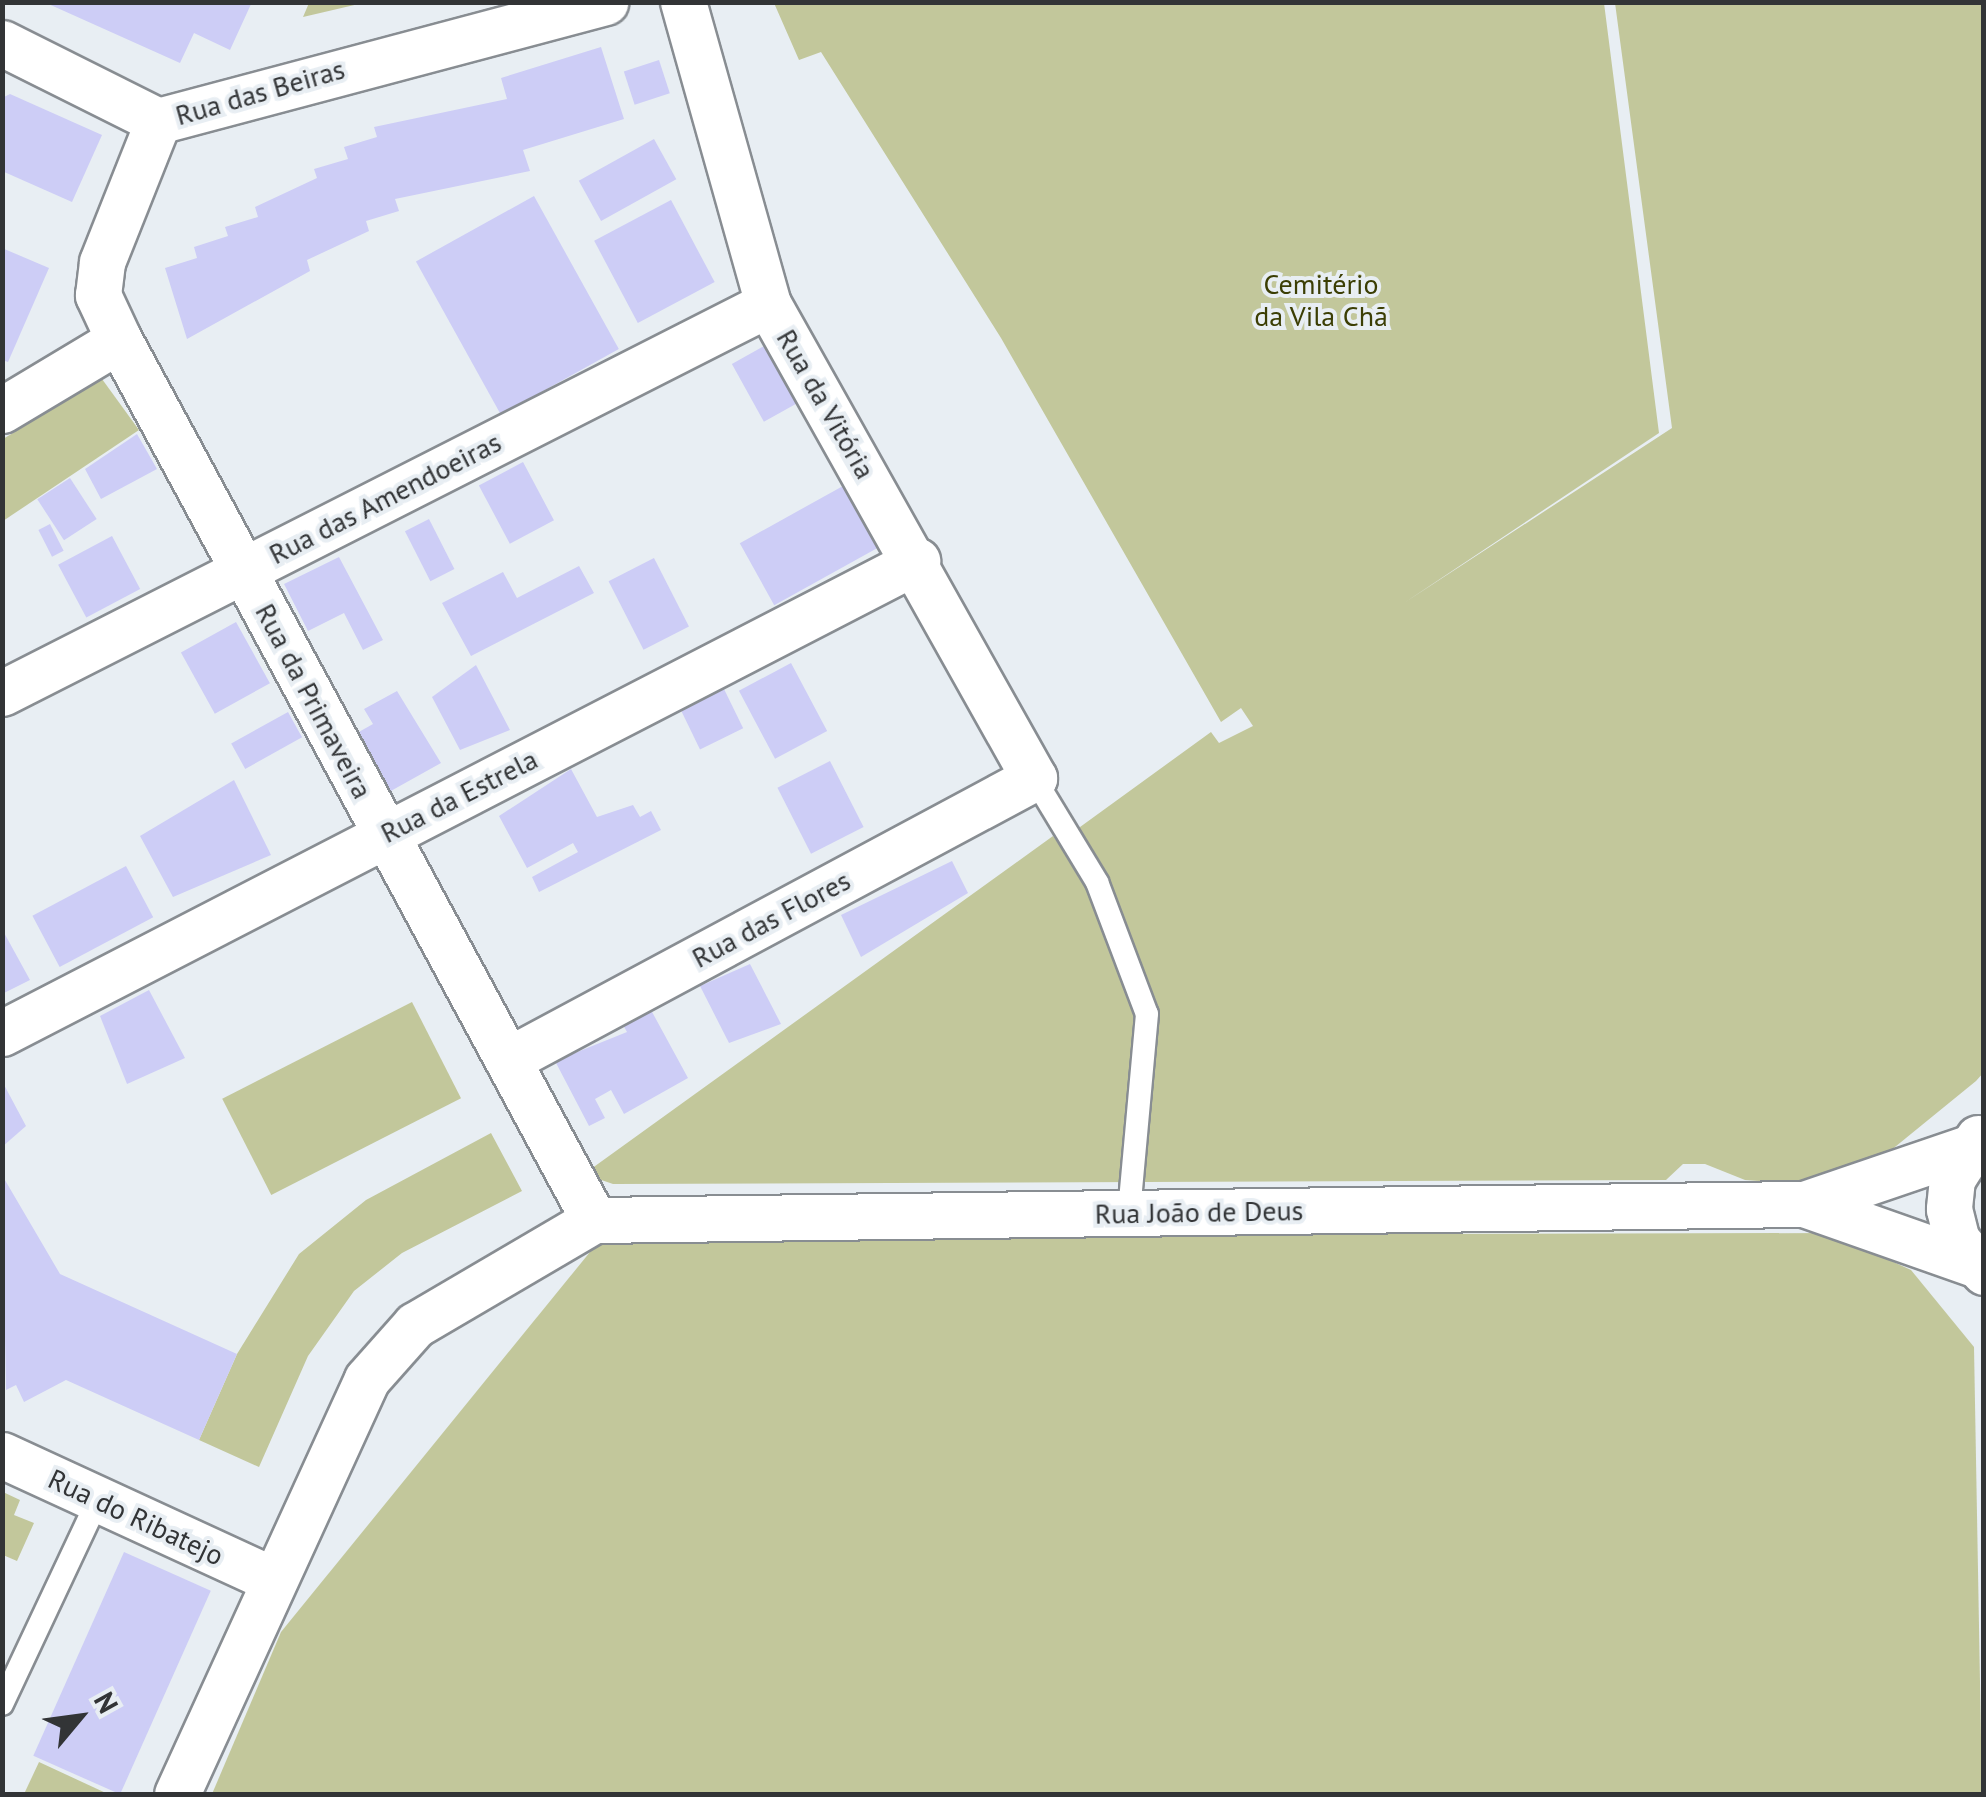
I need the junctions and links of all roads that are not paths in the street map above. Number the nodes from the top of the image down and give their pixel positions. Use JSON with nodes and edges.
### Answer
{"nodes":[{"id":1,"x":605,"y":2,"type":"edge"},
{"id":2,"x":683,"y":2,"type":"edge"},
{"id":3,"x":2,"y":43,"type":"edge"},
{"id":4,"x":158,"y":121,"type":"junction"},
{"id":5,"x":768,"y":304,"type":"junction"},
{"id":6,"x":119,"y":340,"type":"junction"},
{"id":7,"x":2,"y":410,"type":"edge"},
{"id":8,"x":917,"y":561,"type":"junction"},
{"id":9,"x":243,"y":570,"type":"junction"},
{"id":10,"x":2,"y":693,"type":"edge"},
{"id":11,"x":1034,"y":778,"type":"junction"},
{"id":12,"x":386,"y":834,"type":"junction"},
{"id":13,"x":2,"y":1034,"type":"edge"},
{"id":14,"x":508,"y":1060,"type":"junction"},
{"id":15,"x":1975,"y":1141,"type":"edge"},
{"id":16,"x":1804,"y":1204,"type":"junction"},
{"id":17,"x":1128,"y":1213,"type":"junction"},
{"id":18,"x":594,"y":1220,"type":"junction"},
{"id":19,"x":1979,"y":1268,"type":"edge"},
{"id":20,"x":2,"y":1455,"type":"edge"},
{"id":21,"x":98,"y":1500,"type":"junction"},
{"id":22,"x":269,"y":1578,"type":"junction"},
{"id":23,"x":2,"y":1704,"type":"edge"},
{"id":24,"x":177,"y":1794,"type":"edge"}],
"edges":[{"from":1,"to":4,"type":"street","name":"Rua das Beiras"},
{"from":2,"to":5,"type":"street","name":"Rua da Vitória"},
{"from":3,"to":4,"type":"street"},
{"from":4,"to":6,"type":"street","name":"Rua das Beiras"},
{"from":5,"to":8,"type":"street","name":"Rua da Vitória"},
{"from":5,"to":9,"type":"street","name":"Rua das Amendoeiras"},
{"from":6,"to":7,"type":"street"},
{"from":6,"to":9,"type":"street","name":"Rua da Primaveira"},
{"from":8,"to":11,"type":"street","name":"Rua da Vitória"},
{"from":8,"to":12,"type":"street","name":"Rua da Estrela"},
{"from":9,"to":10,"type":"street","name":"Rua das Amendoeiras"},
{"from":9,"to":12,"type":"street","name":"Rua da Primaveira"},
{"from":11,"to":14,"type":"street","name":"Rua das Flores"},
{"from":11,"to":17,"type":"lane"},
{"from":12,"to":13,"type":"street","name":"Rua da Estrela"},
{"from":12,"to":14,"type":"street","name":"Rua da Primaveira"},
{"from":14,"to":18,"type":"street","name":"Rua da Primaveira"},
{"from":15,"to":16,"type":"street","name":"Rua João de Deus"},
{"from":15,"to":19,"type":"street"},
{"from":16,"to":17,"type":"street","name":"Rua João de Deus"},
{"from":16,"to":19,"type":"street","name":"Rua João de Deus"},
{"from":17,"to":18,"type":"street","name":"Rua João de Deus"},
{"from":18,"to":22,"type":"street"},
{"from":20,"to":21,"type":"street","name":"Rua do Ribatejo"},
{"from":21,"to":22,"type":"street","name":"Rua do Ribatejo"},
{"from":21,"to":23,"type":"lane"},
{"from":22,"to":24,"type":"street"}]}
